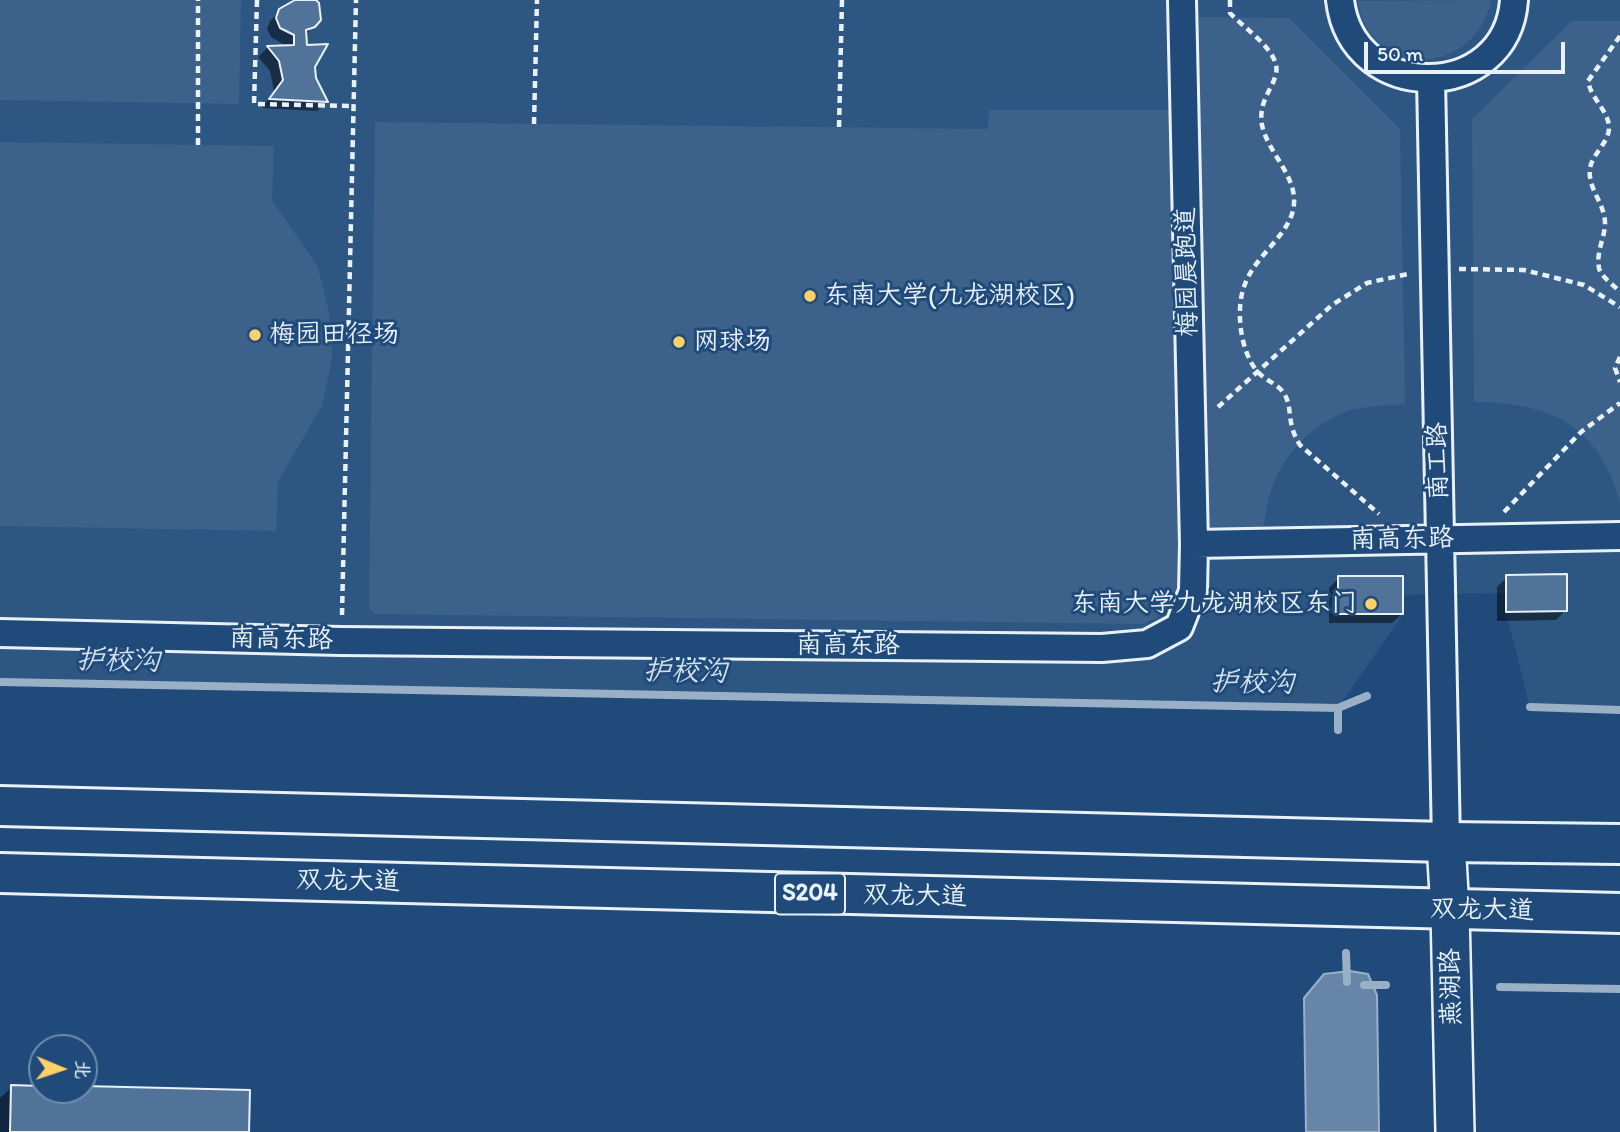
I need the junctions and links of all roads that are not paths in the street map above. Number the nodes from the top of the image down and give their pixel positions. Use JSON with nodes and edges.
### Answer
{"nodes":[{"id":1,"x":1182,"y":0,"type":"edge"},
{"id":2,"x":1340,"y":0,"type":"edge"},
{"id":3,"x":1514,"y":0,"type":"edge"},
{"id":4,"x":1432,"y":79,"type":"junction"},
{"id":5,"x":1620,"y":536,"type":"edge"},
{"id":6,"x":1440,"y":539,"type":"junction"},
{"id":7,"x":1195,"y":544,"type":"junction"},
{"id":8,"x":0,"y":633,"type":"edge"},
{"id":9,"x":0,"y":806,"type":"edge"},
{"id":10,"x":1446,"y":842,"type":"junction"},
{"id":11,"x":1620,"y":844,"type":"edge"},
{"id":12,"x":0,"y":873,"type":"edge"},
{"id":13,"x":1450,"y":911,"type":"junction"},
{"id":14,"x":1620,"y":913,"type":"edge"},
{"id":15,"x":1455,"y":1132,"type":"edge"}],
"edges":[{"from":1,"to":7,"type":"street","name":"梅园晨跑道"},
{"from":2,"to":4,"type":"street"},
{"from":3,"to":4,"type":"street"},
{"from":4,"to":6,"type":"street","name":"南工路"},
{"from":5,"to":6,"type":"street","name":"南高东路"},
{"from":6,"to":7,"type":"street","name":"南高东路"},
{"from":6,"to":10,"type":"street","name":"南工路"},
{"from":7,"to":8,"type":"street","name":"南高东路"},
{"from":9,"to":10,"type":"main road"},
{"from":10,"to":11,"type":"main road"},
{"from":10,"to":13,"type":"street","name":"燕湖路"},
{"from":12,"to":13,"type":"main road","name":"双龙大道","number":"S204"},
{"from":13,"to":14,"type":"main road","name":"双龙大道","number":"S204"},
{"from":13,"to":15,"type":"street","name":"燕湖路"}]}
